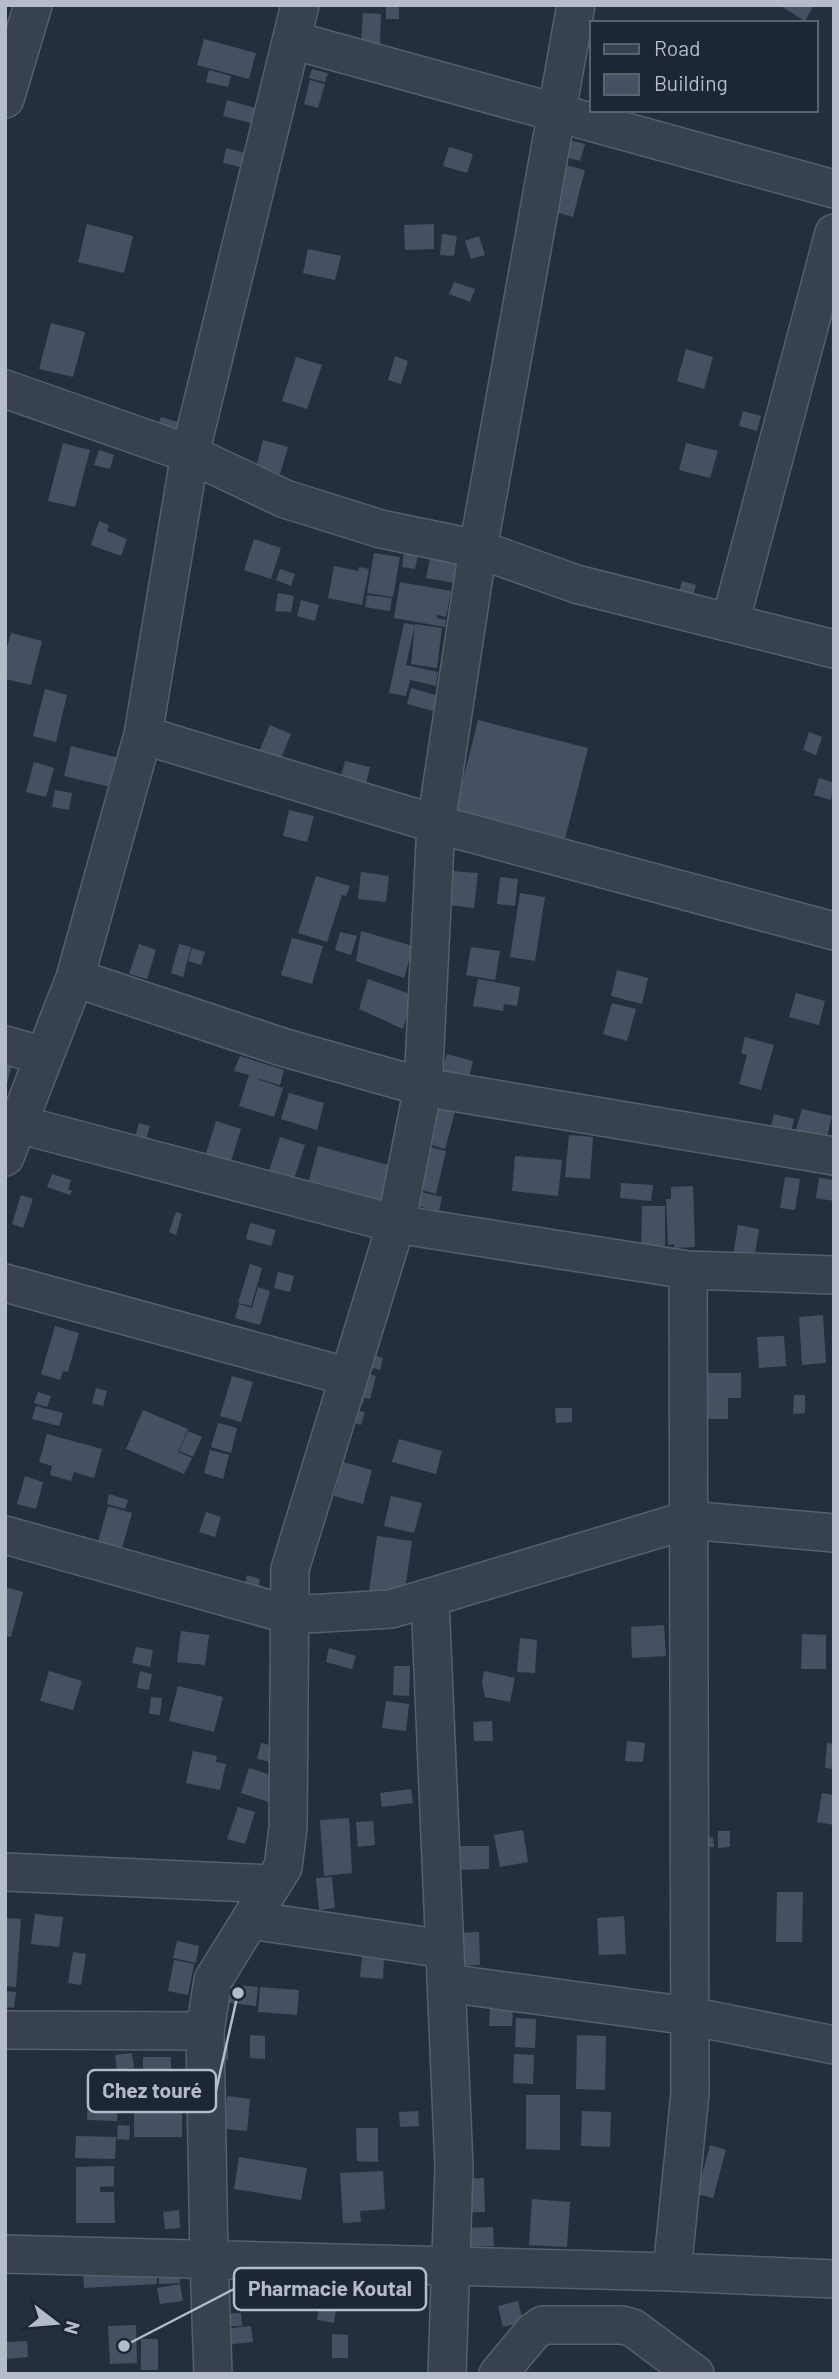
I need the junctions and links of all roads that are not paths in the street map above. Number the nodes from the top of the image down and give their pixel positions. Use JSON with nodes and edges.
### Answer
{"nodes":[{"id":1,"x":33,"y":5,"type":"edge"},
{"id":2,"x":576,"y":5,"type":"edge"},
{"id":3,"x":296,"y":22,"type":"edge"},
{"id":4,"x":5,"y":99,"type":"edge"},
{"id":5,"x":556,"y":112,"type":"junction"},
{"id":6,"x":834,"y":189,"type":"edge"},
{"id":7,"x":834,"y":233,"type":"edge"},
{"id":8,"x":5,"y":389,"type":"edge"},
{"id":9,"x":190,"y":454,"type":"junction"},
{"id":10,"x":478,"y":549,"type":"junction"},
{"id":11,"x":730,"y":623,"type":"junction"},
{"id":12,"x":834,"y":649,"type":"edge"},
{"id":13,"x":143,"y":735,"type":"junction"},
{"id":14,"x":436,"y":824,"type":"junction"},
{"id":15,"x":834,"y":931,"type":"edge"},
{"id":16,"x":75,"y":978,"type":"junction"},
{"id":17,"x":5,"y":1045,"type":"edge"},
{"id":18,"x":44,"y":1056,"type":"junction"},
{"id":19,"x":423,"y":1087,"type":"junction"},
{"id":20,"x":12,"y":1141,"type":"edge"},
{"id":21,"x":834,"y":1156,"type":"edge"},
{"id":22,"x":396,"y":1224,"type":"junction"},
{"id":23,"x":688,"y":1270,"type":"junction"},
{"id":24,"x":834,"y":1275,"type":"edge"},
{"id":25,"x":5,"y":1283,"type":"edge"},
{"id":26,"x":349,"y":1377,"type":"junction"},
{"id":27,"x":688,"y":1520,"type":"junction"},
{"id":28,"x":834,"y":1533,"type":"edge"},
{"id":29,"x":5,"y":1535,"type":"edge"},
{"id":30,"x":430,"y":1599,"type":"junction"},
{"id":31,"x":290,"y":1615,"type":"junction"},
{"id":32,"x":5,"y":1872,"type":"edge"},
{"id":33,"x":272,"y":1884,"type":"junction"},
{"id":34,"x":250,"y":1920,"type":"junction"},
{"id":35,"x":445,"y":1966,"type":"junction"},
{"id":36,"x":690,"y":2016,"type":"junction"},
{"id":37,"x":5,"y":2030,"type":"edge"},
{"id":38,"x":205,"y":2031,"type":"junction"},
{"id":39,"x":832,"y":2040,"type":"edge"},
{"id":40,"x":5,"y":2254,"type":"edge"},
{"id":41,"x":209,"y":2260,"type":"junction"},
{"id":42,"x":450,"y":2267,"type":"junction"},
{"id":43,"x":672,"y":2272,"type":"junction"},
{"id":44,"x":834,"y":2280,"type":"edge"},
{"id":45,"x":214,"y":2374,"type":"edge"},
{"id":46,"x":447,"y":2374,"type":"edge"},
{"id":47,"x":498,"y":2374,"type":"edge"},
{"id":48,"x":695,"y":2374,"type":"edge"}],
"edges":[{"from":1,"to":4,"type":"street"},
{"from":2,"to":5,"type":"street"},
{"from":3,"to":5,"type":"street"},
{"from":3,"to":9,"type":"street"},
{"from":5,"to":6,"type":"street"},
{"from":5,"to":10,"type":"street"},
{"from":7,"to":11,"type":"street"},
{"from":8,"to":9,"type":"street"},
{"from":9,"to":10,"type":"street"},
{"from":9,"to":13,"type":"street"},
{"from":10,"to":11,"type":"street"},
{"from":10,"to":14,"type":"street"},
{"from":11,"to":12,"type":"street"},
{"from":13,"to":14,"type":"street"},
{"from":13,"to":16,"type":"street"},
{"from":14,"to":15,"type":"street"},
{"from":14,"to":19,"type":"street"},
{"from":16,"to":18,"type":"street"},
{"from":16,"to":19,"type":"street"},
{"from":17,"to":18,"type":"street"},
{"from":18,"to":20,"type":"street"},
{"from":19,"to":21,"type":"street"},
{"from":19,"to":22,"type":"street"},
{"from":20,"to":22,"type":"street"},
{"from":22,"to":23,"type":"street"},
{"from":22,"to":26,"type":"street"},
{"from":23,"to":24,"type":"street"},
{"from":23,"to":27,"type":"street"},
{"from":25,"to":26,"type":"street"},
{"from":26,"to":31,"type":"street"},
{"from":27,"to":28,"type":"street"},
{"from":27,"to":30,"type":"street"},
{"from":27,"to":36,"type":"street"},
{"from":29,"to":31,"type":"street"},
{"from":30,"to":31,"type":"street"},
{"from":30,"to":35,"type":"street"},
{"from":31,"to":33,"type":"street"},
{"from":32,"to":33,"type":"street"},
{"from":33,"to":34,"type":"street"},
{"from":34,"to":35,"type":"street"},
{"from":34,"to":38,"type":"street"},
{"from":35,"to":36,"type":"street"},
{"from":35,"to":42,"type":"street"},
{"from":36,"to":39,"type":"street"},
{"from":36,"to":43,"type":"street"},
{"from":37,"to":38,"type":"street"},
{"from":38,"to":41,"type":"street"},
{"from":40,"to":41,"type":"street"},
{"from":41,"to":42,"type":"street"},
{"from":41,"to":45,"type":"street"},
{"from":42,"to":43,"type":"street"},
{"from":42,"to":46,"type":"street"},
{"from":43,"to":44,"type":"street"},
{"from":47,"to":48,"type":"street"}]}
